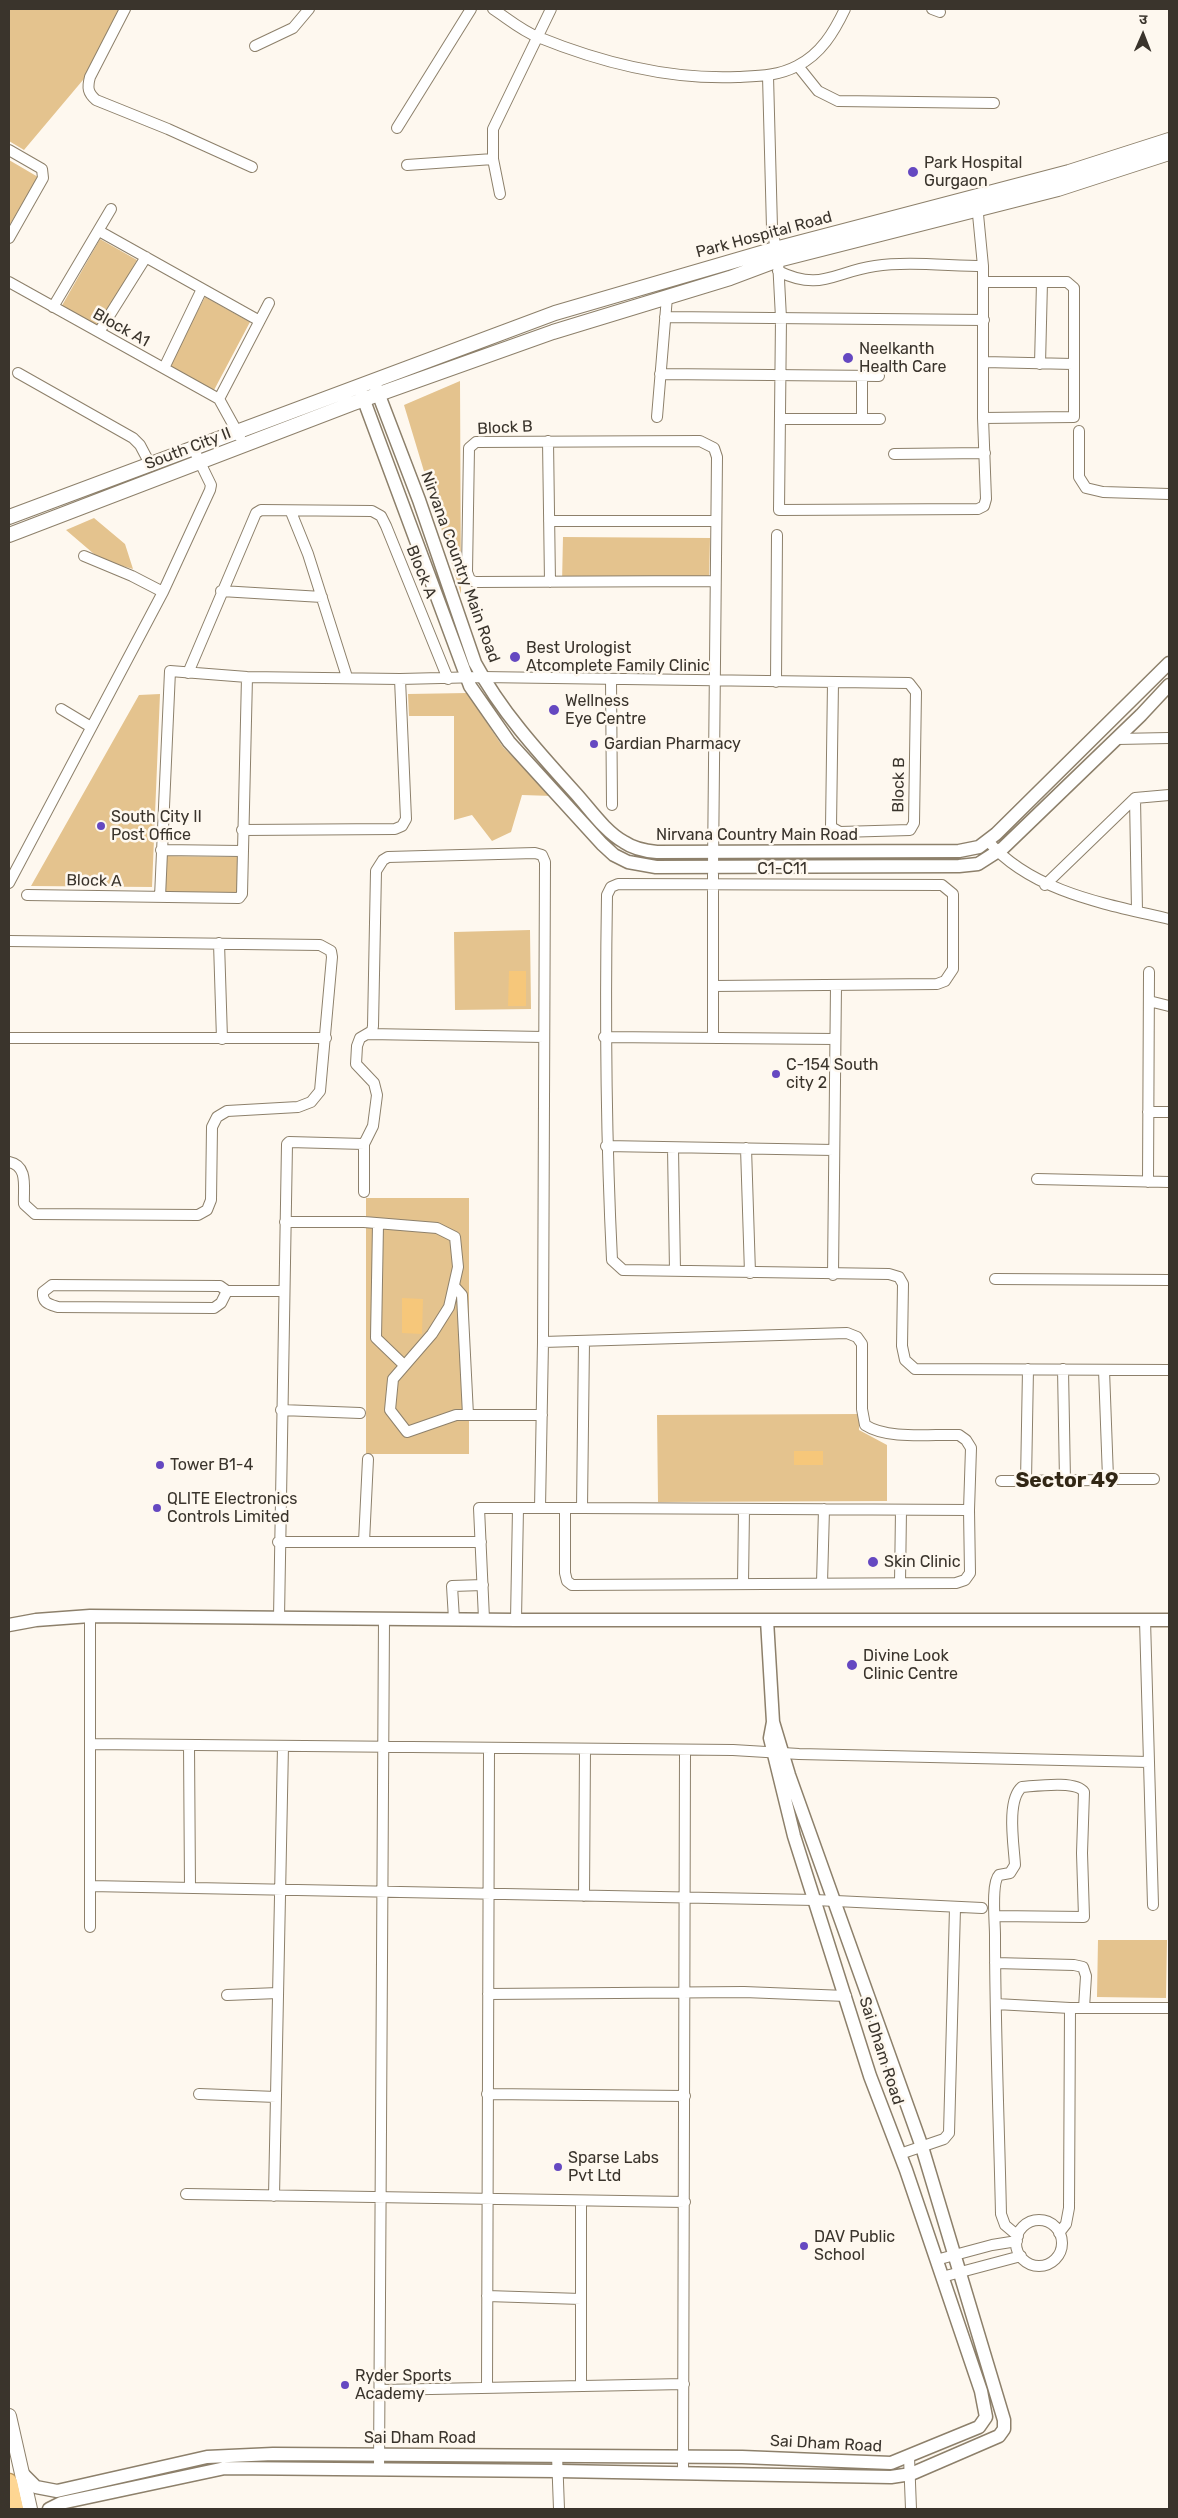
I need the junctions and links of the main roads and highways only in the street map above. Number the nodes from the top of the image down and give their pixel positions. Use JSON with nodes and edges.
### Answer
{"nodes":[{"id":1,"x":1169,"y":140,"type":"edge"},
{"id":2,"x":1169,"y":152,"type":"edge"},
{"id":3,"x":977,"y":204,"type":"junction"},
{"id":4,"x":777,"y":260,"type":"junction"},
{"id":5,"x":374,"y":382,"type":"joint"},
{"id":6,"x":362,"y":394,"type":"junction"},
{"id":7,"x":380,"y":395,"type":"joint"},
{"id":8,"x":9,"y":517,"type":"edge"},
{"id":9,"x":14,"y":533,"type":"edge"},
{"id":10,"x":9,"y":2416,"type":"edge"},
{"id":11,"x":15,"y":2477,"type":"edge"},
{"id":12,"x":15,"y":2509,"type":"edge"},
{"id":13,"x":30,"y":2509,"type":"edge"}],
"edges":[{"from":1,"to":3,"type":"main road","name":"Park Hospital Road"},
{"from":2,"to":3,"type":"main road","name":"Park Hospital Road"},
{"from":3,"to":4,"type":"main road","name":"Park Hospital Road"},
{"from":4,"to":5,"type":"main road","name":"Park Hospital Road"},
{"from":4,"to":7,"type":"main road","name":"Park Hospital Road"},
{"from":5,"to":6,"type":"main road","name":"South City II"},
{"from":6,"to":7,"type":"main road","name":"South City II"},
{"from":6,"to":8,"type":"main road","name":"South City II"},
{"from":6,"to":9,"type":"main road","name":"South City II"},
{"from":10,"to":11,"type":"main road"},
{"from":11,"to":12,"type":"highway"},
{"from":11,"to":13,"type":"main road"}]}
